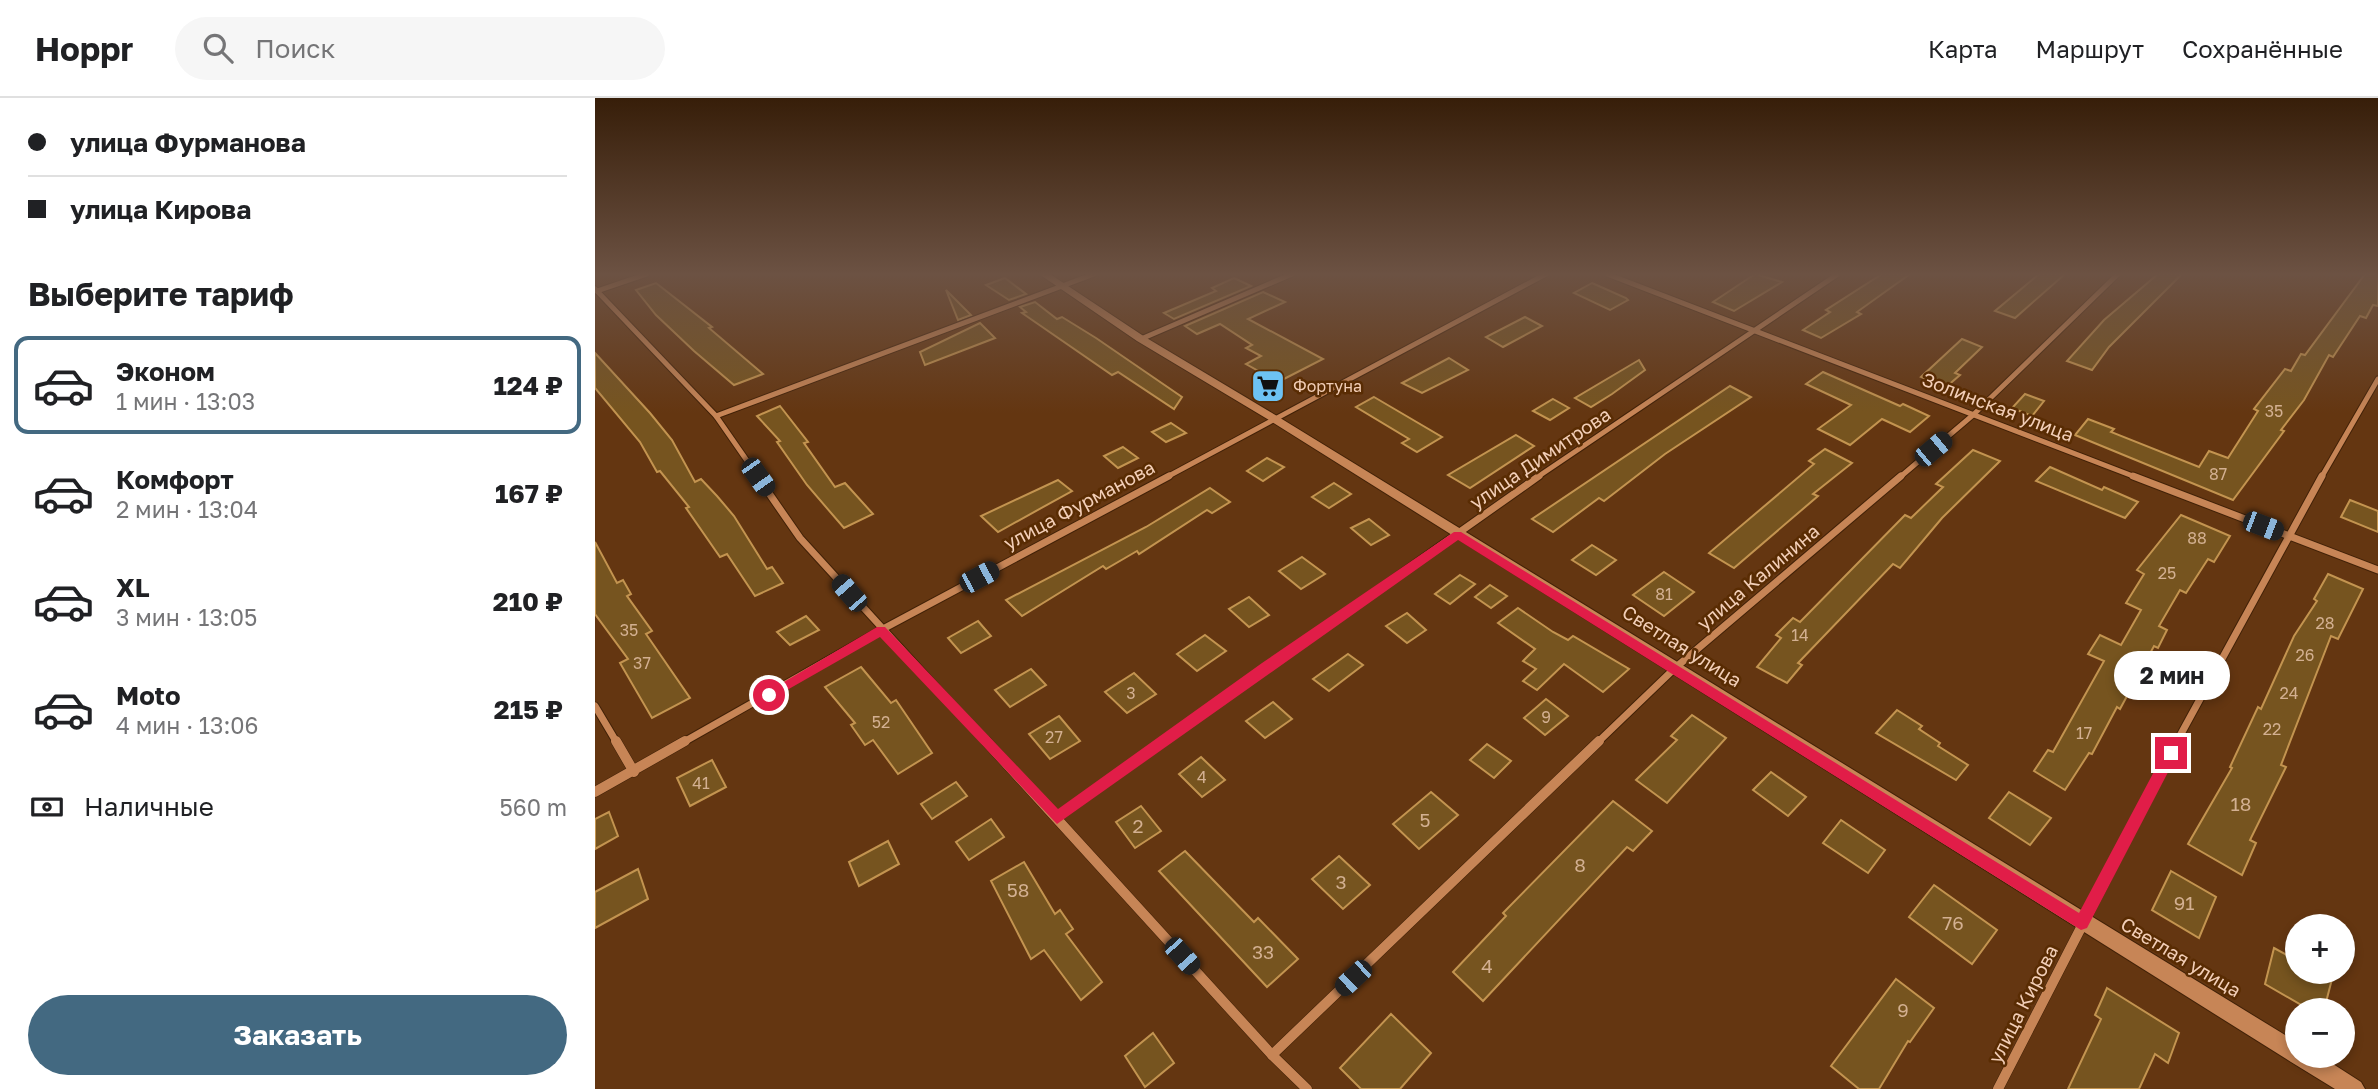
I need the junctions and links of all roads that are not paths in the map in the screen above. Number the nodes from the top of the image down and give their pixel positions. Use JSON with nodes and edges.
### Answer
{"nodes":[{"id":1,"x":625,"y":320,"type":"edge"},
{"id":2,"x":971,"y":320,"type":"edge"},
{"id":3,"x":1112,"y":320,"type":"edge"},
{"id":4,"x":1184,"y":320,"type":"edge"},
{"id":5,"x":1458,"y":320,"type":"edge"},
{"id":6,"x":1728,"y":320,"type":"edge"},
{"id":7,"x":1771,"y":320,"type":"edge"},
{"id":8,"x":2070,"y":320,"type":"edge"},
{"id":9,"x":1756,"y":331,"type":"junction"},
{"id":10,"x":1140,"y":339,"type":"junction"},
{"id":11,"x":2378,"y":379,"type":"edge"},
{"id":12,"x":1973,"y":415,"type":"junction"},
{"id":13,"x":716,"y":416,"type":"junction"},
{"id":14,"x":1273,"y":418,"type":"junction"},
{"id":15,"x":1458,"y":535,"type":"junction"},
{"id":16,"x":2287,"y":535,"type":"junction"},
{"id":17,"x":2378,"y":570,"type":"edge"},
{"id":18,"x":881,"y":630,"type":"junction"},
{"id":19,"x":1675,"y":668,"type":"junction"},
{"id":20,"x":595,"y":706,"type":"edge"},
{"id":21,"x":634,"y":772,"type":"junction"},
{"id":22,"x":595,"y":792,"type":"edge"},
{"id":23,"x":1057,"y":817,"type":"junction"},
{"id":24,"x":2081,"y":923,"type":"junction"},
{"id":25,"x":2285,"y":1047,"type":"edge"},
{"id":26,"x":1272,"y":1055,"type":"junction"},
{"id":27,"x":2319,"y":1068,"type":"edge"},
{"id":28,"x":1307,"y":1089,"type":"edge"},
{"id":29,"x":1998,"y":1089,"type":"edge"},
{"id":30,"x":2354,"y":1089,"type":"edge"}],
"edges":[{"from":1,"to":13,"type":"street"},
{"from":2,"to":13,"type":"street"},
{"from":3,"to":10,"type":"main road","name":"Светлая улица"},
{"from":4,"to":10,"type":"street"},
{"from":5,"to":14,"type":"street","name":"улица Фурманова"},
{"from":6,"to":9,"type":"street","name":"Золинская улица"},
{"from":7,"to":9,"type":"street","name":"улица Димитрова"},
{"from":8,"to":12,"type":"street","name":"улица Калинина"},
{"from":9,"to":12,"type":"street","name":"Золинская улица"},
{"from":9,"to":15,"type":"street","name":"улица Димитрова"},
{"from":10,"to":14,"type":"main road","name":"Светлая улица"},
{"from":11,"to":16,"type":"street","name":"улица Кирова"},
{"from":12,"to":16,"type":"street","name":"Золинская улица"},
{"from":12,"to":19,"type":"street","name":"улица Калинина"},
{"from":13,"to":18,"type":"street"},
{"from":14,"to":15,"type":"main road","name":"Светлая улица"},
{"from":14,"to":18,"type":"street","name":"улица Фурманова"},
{"from":15,"to":19,"type":"main road","name":"Светлая улица"},
{"from":15,"to":23,"type":"street","name":"улица Димитрова"},
{"from":16,"to":17,"type":"street","name":"Золинская улица"},
{"from":16,"to":24,"type":"street","name":"улица Кирова"},
{"from":18,"to":21,"type":"street","name":"улица Фурманова"},
{"from":18,"to":23,"type":"street"},
{"from":19,"to":24,"type":"main road","name":"Светлая улица"},
{"from":19,"to":26,"type":"street","name":"улица Калинина"},
{"from":20,"to":21,"type":"street"},
{"from":21,"to":22,"type":"street","name":"улица Фурманова"},
{"from":23,"to":26,"type":"street"},
{"from":24,"to":25,"type":"main road","name":"Светлая улица"},
{"from":24,"to":29,"type":"street","name":"улица Кирова"},
{"from":26,"to":28,"type":"street"},
{"from":27,"to":30,"type":"main road","name":"Светлая улица"}]}
